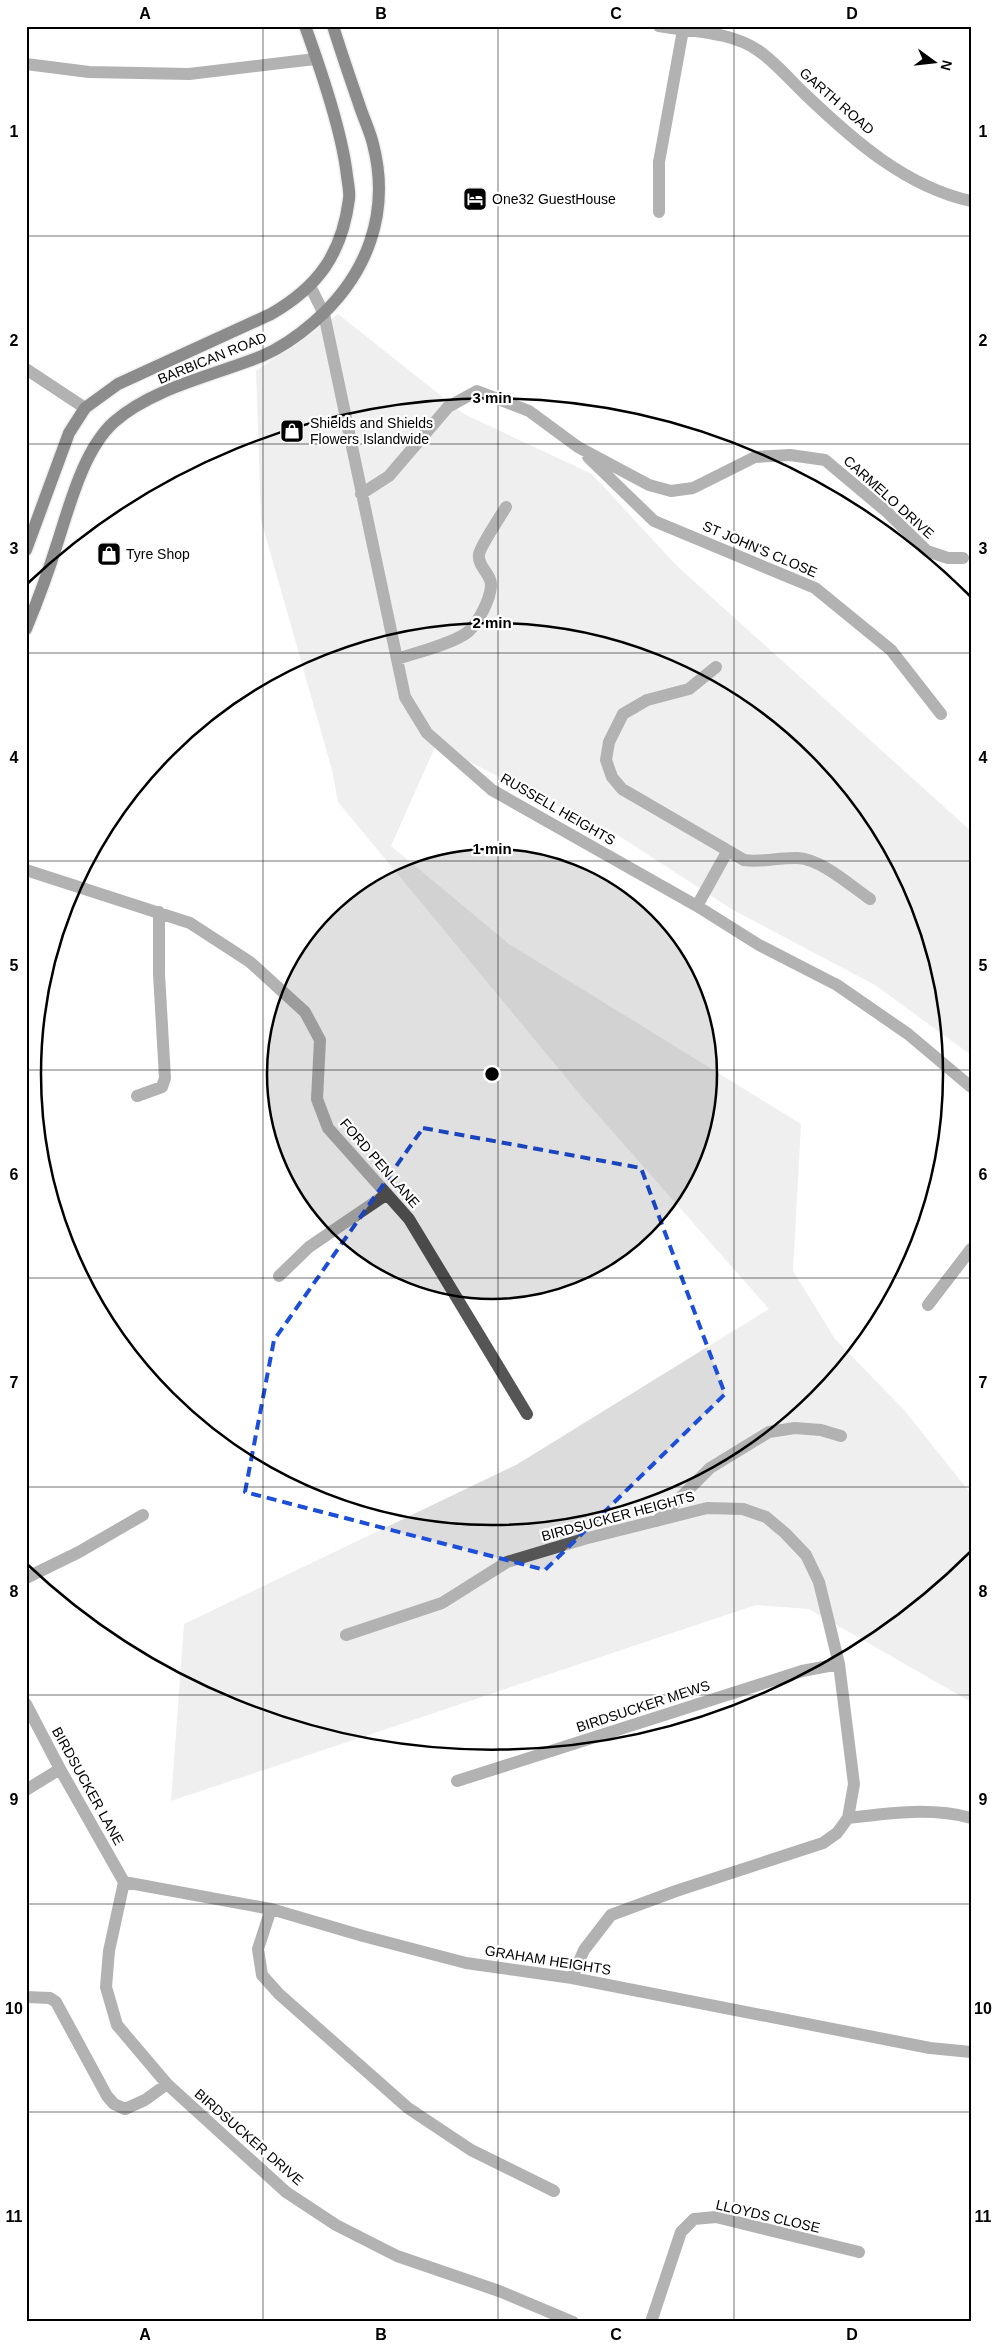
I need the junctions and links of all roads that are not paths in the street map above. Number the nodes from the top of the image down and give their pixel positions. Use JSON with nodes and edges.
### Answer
{"nodes":[{"id":1,"x":305,"y":26,"type":"edge"},
{"id":2,"x":333,"y":26,"type":"edge"},
{"id":3,"x":659,"y":26,"type":"edge"},
{"id":4,"x":683,"y":30,"type":"junction"},
{"id":5,"x":316,"y":59,"type":"junction"},
{"id":6,"x":26,"y":64,"type":"edge"},
{"id":7,"x":971,"y":201,"type":"edge"},
{"id":8,"x":659,"y":212,"type":"dead end"},
{"id":9,"x":310,"y":286,"type":"junction"},
{"id":10,"x":324,"y":314,"type":"junction"},
{"id":11,"x":26,"y":369,"type":"edge"},
{"id":12,"x":85,"y":408,"type":"junction"},
{"id":13,"x":578,"y":447,"type":"junction"},
{"id":14,"x":361,"y":494,"type":"junction"},
{"id":15,"x":506,"y":507,"type":"dead end"},
{"id":16,"x":26,"y":550,"type":"edge"},
{"id":17,"x":963,"y":558,"type":"dead end"},
{"id":18,"x":26,"y":629,"type":"edge"},
{"id":19,"x":397,"y":659,"type":"junction"},
{"id":20,"x":716,"y":667,"type":"dead end"},
{"id":21,"x":941,"y":714,"type":"dead end"},
{"id":22,"x":727,"y":852,"type":"junction"},
{"id":23,"x":26,"y":870,"type":"edge"},
{"id":24,"x":870,"y":899,"type":"dead end"},
{"id":25,"x":697,"y":906,"type":"junction"},
{"id":26,"x":159,"y":912,"type":"junction"},
{"id":27,"x":971,"y":1087,"type":"edge"},
{"id":28,"x":136,"y":1096,"type":"dead end"},
{"id":29,"x":387,"y":1194,"type":"junction"},
{"id":30,"x":971,"y":1249,"type":"edge"},
{"id":31,"x":279,"y":1276,"type":"dead end"},
{"id":32,"x":928,"y":1305,"type":"dead end"},
{"id":33,"x":527,"y":1414,"type":"dead end"},
{"id":34,"x":842,"y":1436,"type":"dead end"},
{"id":35,"x":143,"y":1515,"type":"dead end"},
{"id":36,"x":657,"y":1521,"type":"junction"},
{"id":37,"x":26,"y":1578,"type":"edge"},
{"id":38,"x":346,"y":1635,"type":"dead end"},
{"id":39,"x":839,"y":1664,"type":"junction"},
{"id":40,"x":26,"y":1704,"type":"edge"},
{"id":41,"x":60,"y":1768,"type":"junction"},
{"id":42,"x":457,"y":1781,"type":"dead end"},
{"id":43,"x":26,"y":1790,"type":"edge"},
{"id":44,"x":848,"y":1818,"type":"junction"},
{"id":45,"x":971,"y":1818,"type":"edge"},
{"id":46,"x":124,"y":1882,"type":"junction"},
{"id":47,"x":271,"y":1909,"type":"junction"},
{"id":48,"x":572,"y":1978,"type":"junction"},
{"id":49,"x":26,"y":1997,"type":"edge"},
{"id":50,"x":971,"y":2052,"type":"edge"},
{"id":51,"x":167,"y":2084,"type":"junction"},
{"id":52,"x":554,"y":2191,"type":"dead end"},
{"id":53,"x":858,"y":2252,"type":"dead end"},
{"id":54,"x":573,"y":2322,"type":"edge"},
{"id":55,"x":651,"y":2322,"type":"edge"}],
"edges":[{"from":1,"to":5,"type":"main road","name":"BARBICAN ROAD"},
{"from":2,"to":10,"type":"main road","name":"BARBICAN ROAD"},
{"from":3,"to":4,"type":"street","name":"GARTH ROAD"},
{"from":4,"to":7,"type":"street","name":"GARTH ROAD"},
{"from":4,"to":8,"type":"street"},
{"from":5,"to":6,"type":"street"},
{"from":5,"to":9,"type":"main road","name":"BARBICAN ROAD"},
{"from":9,"to":10,"type":"street","name":"RUSSELL HEIGHTS"},
{"from":9,"to":12,"type":"main road","name":"BARBICAN ROAD"},
{"from":10,"to":14,"type":"street","name":"RUSSELL HEIGHTS"},
{"from":10,"to":18,"type":"main road","name":"BARBICAN ROAD"},
{"from":11,"to":12,"type":"street"},
{"from":12,"to":16,"type":"main road","name":"BARBICAN ROAD"},
{"from":13,"to":14,"type":"street","name":"CARMELO DRIVE"},
{"from":13,"to":17,"type":"street","name":"CARMELO DRIVE"},
{"from":13,"to":21,"type":"street","name":"ST JOHN'S CLOSE"},
{"from":14,"to":19,"type":"street","name":"RUSSELL HEIGHTS"},
{"from":15,"to":19,"type":"street"},
{"from":19,"to":25,"type":"street","name":"RUSSELL HEIGHTS"},
{"from":20,"to":22,"type":"street"},
{"from":22,"to":24,"type":"street"},
{"from":22,"to":25,"type":"street"},
{"from":23,"to":26,"type":"street","name":"FORD PEN LANE"},
{"from":25,"to":27,"type":"street","name":"RUSSELL HEIGHTS"},
{"from":26,"to":28,"type":"street"},
{"from":26,"to":29,"type":"street","name":"FORD PEN LANE"},
{"from":29,"to":31,"type":"street"},
{"from":29,"to":33,"type":"street","name":"FORD PEN LANE"},
{"from":30,"to":32,"type":"street"},
{"from":34,"to":36,"type":"street"},
{"from":35,"to":37,"type":"street"},
{"from":36,"to":38,"type":"street","name":"BIRDSUCKER HEIGHTS"},
{"from":36,"to":39,"type":"street","name":"BIRDSUCKER HEIGHTS"},
{"from":39,"to":42,"type":"street","name":"BIRDSUCKER MEWS"},
{"from":39,"to":44,"type":"street","name":"BIRDSUCKER HEIGHTS"},
{"from":40,"to":41,"type":"street","name":"BIRDSUCKER LANE"},
{"from":41,"to":43,"type":"street"},
{"from":41,"to":46,"type":"street","name":"BIRDSUCKER LANE"},
{"from":44,"to":45,"type":"street"},
{"from":44,"to":48,"type":"street"},
{"from":46,"to":47,"type":"street","name":"GRAHAM HEIGHTS"},
{"from":46,"to":51,"type":"street","name":"BIRDSUCKER DRIVE"},
{"from":47,"to":48,"type":"street","name":"GRAHAM HEIGHTS"},
{"from":47,"to":52,"type":"street"},
{"from":48,"to":50,"type":"street","name":"GRAHAM HEIGHTS"},
{"from":49,"to":51,"type":"street"},
{"from":51,"to":54,"type":"street","name":"BIRDSUCKER DRIVE"},
{"from":53,"to":55,"type":"street","name":"LLOYDS CLOSE"}]}
